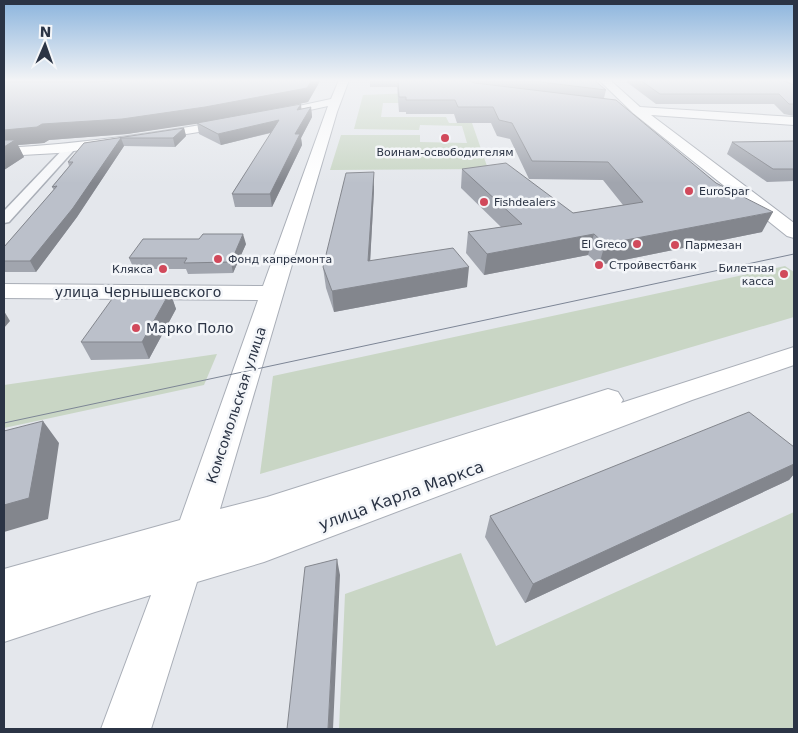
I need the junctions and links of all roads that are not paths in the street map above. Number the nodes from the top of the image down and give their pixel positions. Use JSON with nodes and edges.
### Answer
{"nodes":[{"id":1,"x":275,"y":114,"type":"edge"},
{"id":2,"x":325,"y":114,"type":"edge"},
{"id":3,"x":643,"y":114,"type":"edge"},
{"id":4,"x":698,"y":114,"type":"edge"},
{"id":5,"x":330,"y":116,"type":"joint"},
{"id":6,"x":794,"y":121,"type":"edge"},
{"id":7,"x":70,"y":148,"type":"junction"},
{"id":8,"x":4,"y":152,"type":"edge"},
{"id":9,"x":4,"y":218,"type":"edge"},
{"id":10,"x":794,"y":232,"type":"edge"},
{"id":11,"x":4,"y":291,"type":"edge"},
{"id":12,"x":272,"y":293,"type":"junction"},
{"id":13,"x":794,"y":338,"type":"edge"},
{"id":14,"x":794,"y":356,"type":"edge"},
{"id":15,"x":187,"y":551,"type":"junction"},
{"id":16,"x":4,"y":589,"type":"edge"},
{"id":17,"x":4,"y":621,"type":"edge"},
{"id":18,"x":126,"y":729,"type":"edge"}],
"edges":[{"from":1,"to":7,"type":"main road"},
{"from":2,"to":5,"type":"main road"},
{"from":3,"to":10,"type":"main road"},
{"from":4,"to":6,"type":"main road"},
{"from":5,"to":12,"type":"main road","name":"Комсомольская улица"},
{"from":7,"to":8,"type":"main road"},
{"from":7,"to":9,"type":"street"},
{"from":11,"to":12,"type":"main road","name":"улица Чернышевского"},
{"from":12,"to":15,"type":"main road","name":"Комсомольская улица"},
{"from":13,"to":15,"type":"main road","name":"улица Карла Маркса"},
{"from":14,"to":15,"type":"main road","name":"улица Карла Маркса"},
{"from":15,"to":16,"type":"main road","name":"улица Карла Маркса"},
{"from":15,"to":17,"type":"main road","name":"улица Карла Маркса"},
{"from":15,"to":18,"type":"main road","name":"Комсомольская улица"}]}
